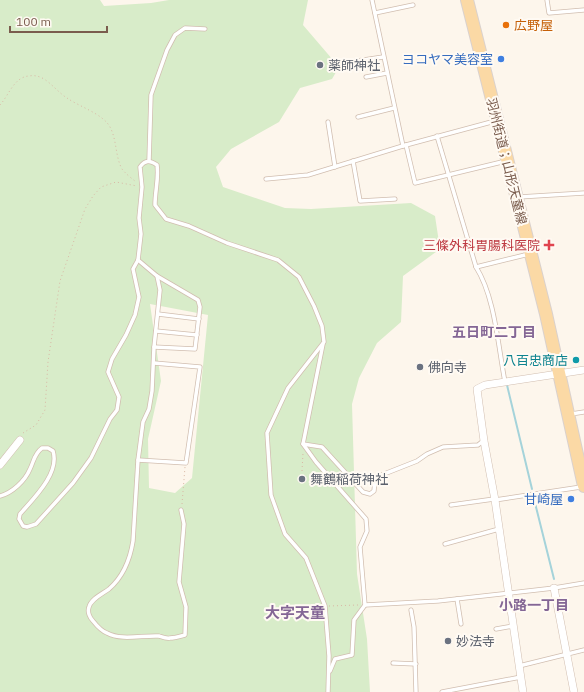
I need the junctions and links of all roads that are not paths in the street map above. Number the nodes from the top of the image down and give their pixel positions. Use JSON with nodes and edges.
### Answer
{"nodes":[{"id":1,"x":372,"y":0,"type":"edge"},
{"id":2,"x":467,"y":0,"type":"edge"},
{"id":3,"x":547,"y":0,"type":"edge"},
{"id":4,"x":413,"y":5,"type":"dead end"},
{"id":5,"x":584,"y":10,"type":"edge"},
{"id":6,"x":375,"y":14,"type":"junction"},
{"id":7,"x":205,"y":29,"type":"dead end"},
{"id":8,"x":383,"y":56,"type":"junction"},
{"id":9,"x":343,"y":63,"type":"dead end"},
{"id":10,"x":387,"y":72,"type":"junction"},
{"id":11,"x":366,"y":77,"type":"dead end"},
{"id":12,"x":394,"y":108,"type":"junction"},
{"id":13,"x":358,"y":117,"type":"dead end"},
{"id":14,"x":496,"y":121,"type":"junction"},
{"id":15,"x":328,"y":122,"type":"dead end"},
{"id":16,"x":437,"y":136,"type":"junction"},
{"id":17,"x":404,"y":145,"type":"junction"},
{"id":18,"x":149,"y":161,"type":"junction"},
{"id":19,"x":353,"y":161,"type":"junction"},
{"id":20,"x":507,"y":161,"type":"junction"},
{"id":21,"x":335,"y":167,"type":"junction"},
{"id":22,"x":448,"y":175,"type":"junction"},
{"id":23,"x":266,"y":179,"type":"dead end"},
{"id":24,"x":584,"y":193,"type":"edge"},
{"id":25,"x":516,"y":197,"type":"junction"},
{"id":26,"x":395,"y":199,"type":"dead end"},
{"id":27,"x":530,"y":253,"type":"junction"},
{"id":28,"x":138,"y":260,"type":"junction"},
{"id":29,"x":476,"y":267,"type":"junction"},
{"id":30,"x":157,"y":276,"type":"junction"},
{"id":31,"x":158,"y":314,"type":"junction"},
{"id":32,"x":199,"y":319,"type":"junction"},
{"id":33,"x":156,"y":331,"type":"junction"},
{"id":34,"x":197,"y":335,"type":"junction"},
{"id":35,"x":324,"y":342,"type":"junction"},
{"id":36,"x":154,"y":347,"type":"junction"},
{"id":37,"x":154,"y":363,"type":"junction"},
{"id":38,"x":584,"y":370,"type":"edge"},
{"id":39,"x":559,"y":374,"type":"junction"},
{"id":40,"x":505,"y":382,"type":"junction"},
{"id":41,"x":584,"y":412,"type":"edge"},
{"id":42,"x":568,"y":414,"type":"junction"},
{"id":43,"x":22,"y":436,"type":"road end"},
{"id":44,"x":484,"y":441,"type":"junction"},
{"id":45,"x":303,"y":444,"type":"junction"},
{"id":46,"x":138,"y":460,"type":"junction"},
{"id":47,"x":0,"y":465,"type":"edge"},
{"id":48,"x":584,"y":486,"type":"edge"},
{"id":49,"x":0,"y":496,"type":"edge"},
{"id":50,"x":495,"y":500,"type":"junction"},
{"id":51,"x":452,"y":505,"type":"dead end"},
{"id":52,"x":181,"y":510,"type":"road end"},
{"id":53,"x":499,"y":529,"type":"junction"},
{"id":54,"x":444,"y":544,"type":"dead end"},
{"id":55,"x":584,"y":583,"type":"edge"},
{"id":56,"x":554,"y":588,"type":"junction"},
{"id":57,"x":509,"y":593,"type":"junction"},
{"id":58,"x":457,"y":599,"type":"junction"},
{"id":59,"x":365,"y":605,"type":"junction"},
{"id":60,"x":411,"y":610,"type":"dead end"},
{"id":61,"x":461,"y":624,"type":"dead end"},
{"id":62,"x":513,"y":626,"type":"junction"},
{"id":63,"x":496,"y":629,"type":"dead end"},
{"id":64,"x":584,"y":650,"type":"edge"},
{"id":65,"x":567,"y":654,"type":"junction"},
{"id":66,"x":393,"y":663,"type":"dead end"},
{"id":67,"x":416,"y":664,"type":"junction"},
{"id":68,"x":519,"y":666,"type":"junction"},
{"id":69,"x":328,"y":674,"type":"junction"},
{"id":70,"x":521,"y":677,"type":"junction"},
{"id":71,"x":328,"y":692,"type":"edge"},
{"id":72,"x":416,"y":692,"type":"edge"},
{"id":73,"x":442,"y":692,"type":"edge"},
{"id":74,"x":448,"y":692,"type":"edge"},
{"id":75,"x":523,"y":692,"type":"edge"},
{"id":76,"x":574,"y":692,"type":"edge"}],
"edges":[{"from":1,"to":6,"type":"lane"},
{"from":2,"to":14,"type":"main road","name":"羽州街道；山形天童線"},
{"from":3,"to":5,"type":"lane"},
{"from":4,"to":6,"type":"lane"},
{"from":6,"to":8,"type":"lane"},
{"from":7,"to":18,"type":"lane"},
{"from":8,"to":9,"type":"lane"},
{"from":8,"to":10,"type":"lane"},
{"from":10,"to":11,"type":"lane"},
{"from":10,"to":12,"type":"lane"},
{"from":12,"to":13,"type":"lane"},
{"from":12,"to":17,"type":"lane"},
{"from":14,"to":16,"type":"lane"},
{"from":14,"to":20,"type":"main road","name":"羽州街道；山形天童線"},
{"from":15,"to":21,"type":"lane"},
{"from":16,"to":17,"type":"lane"},
{"from":16,"to":22,"type":"lane"},
{"from":17,"to":19,"type":"lane"},
{"from":17,"to":22,"type":"lane"},
{"from":18,"to":28,"type":"lane"},
{"from":18,"to":35,"type":"lane"},
{"from":19,"to":21,"type":"lane"},
{"from":19,"to":26,"type":"lane"},
{"from":20,"to":22,"type":"lane"},
{"from":20,"to":25,"type":"main road","name":"羽州街道；山形天童線"},
{"from":21,"to":23,"type":"lane"},
{"from":22,"to":29,"type":"lane"},
{"from":24,"to":25,"type":"lane"},
{"from":25,"to":27,"type":"main road","name":"羽州街道；山形天童線"},
{"from":27,"to":29,"type":"lane"},
{"from":27,"to":39,"type":"main road","name":"羽州街道；山形天童線"},
{"from":28,"to":30,"type":"lane"},
{"from":28,"to":49,"type":"lane"},
{"from":29,"to":40,"type":"lane"},
{"from":30,"to":31,"type":"lane"},
{"from":30,"to":32,"type":"lane"},
{"from":31,"to":32,"type":"lane"},
{"from":31,"to":33,"type":"lane"},
{"from":32,"to":34,"type":"lane"},
{"from":33,"to":34,"type":"lane"},
{"from":33,"to":36,"type":"lane"},
{"from":34,"to":36,"type":"lane"},
{"from":35,"to":45,"type":"lane"},
{"from":35,"to":69,"type":"lane"},
{"from":36,"to":37,"type":"lane"},
{"from":37,"to":46,"type":"lane"},
{"from":37,"to":46,"type":"lane"},
{"from":38,"to":39,"type":"street"},
{"from":39,"to":40,"type":"street"},
{"from":39,"to":42,"type":"main road","name":"羽州街道；山形天童線"},
{"from":40,"to":44,"type":"street"},
{"from":41,"to":42,"type":"lane"},
{"from":42,"to":48,"type":"main road","name":"羽州街道；山形天童線"},
{"from":43,"to":47,"type":"street"},
{"from":44,"to":45,"type":"lane"},
{"from":44,"to":50,"type":"street"},
{"from":45,"to":59,"type":"lane"},
{"from":46,"to":52,"type":"lane"},
{"from":48,"to":50,"type":"lane"},
{"from":50,"to":51,"type":"lane"},
{"from":50,"to":53,"type":"street"},
{"from":53,"to":54,"type":"lane"},
{"from":53,"to":57,"type":"street"},
{"from":55,"to":56,"type":"lane"},
{"from":56,"to":57,"type":"lane"},
{"from":56,"to":65,"type":"street"},
{"from":57,"to":58,"type":"lane"},
{"from":57,"to":62,"type":"street"},
{"from":58,"to":59,"type":"lane"},
{"from":58,"to":61,"type":"lane"},
{"from":59,"to":69,"type":"lane"},
{"from":60,"to":67,"type":"lane"},
{"from":62,"to":63,"type":"lane"},
{"from":62,"to":68,"type":"street"},
{"from":64,"to":65,"type":"lane"},
{"from":65,"to":68,"type":"lane"},
{"from":65,"to":76,"type":"street"},
{"from":66,"to":67,"type":"lane"},
{"from":67,"to":72,"type":"lane"},
{"from":68,"to":70,"type":"street"},
{"from":69,"to":71,"type":"lane"},
{"from":70,"to":74,"type":"lane"},
{"from":70,"to":75,"type":"street"},
{"from":73,"to":74,"type":"lane"}]}
